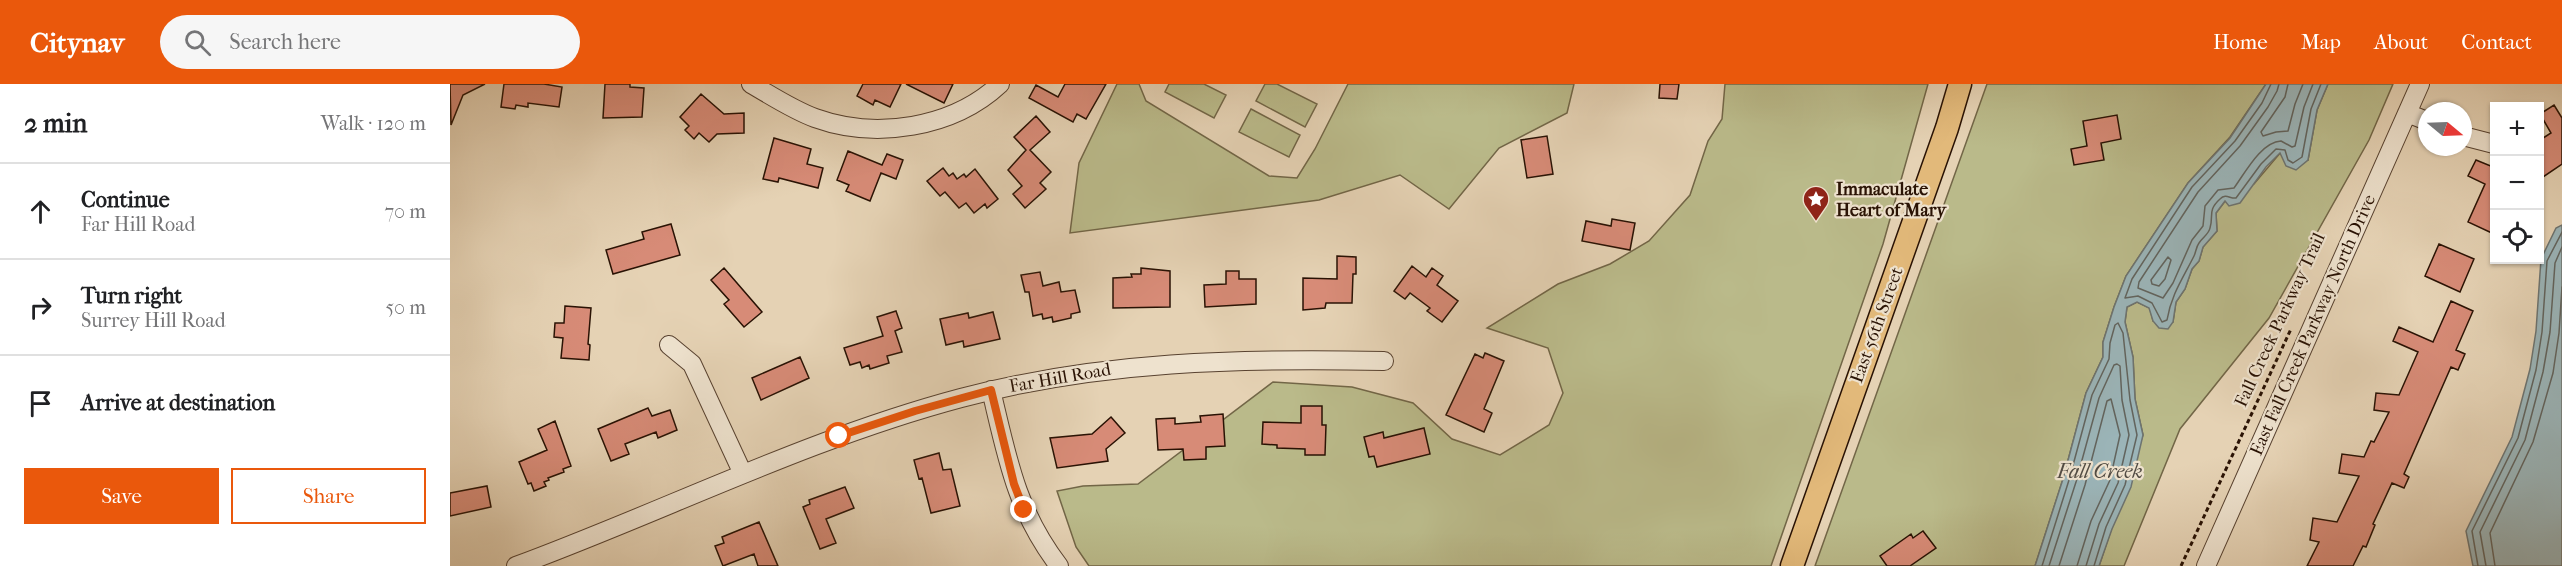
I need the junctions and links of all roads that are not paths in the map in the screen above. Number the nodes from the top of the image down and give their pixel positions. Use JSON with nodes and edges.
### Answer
{"nodes":[{"id":1,"x":751,"y":84,"type":"edge"},
{"id":2,"x":1000,"y":84,"type":"edge"},
{"id":3,"x":1960,"y":84,"type":"edge"},
{"id":4,"x":2420,"y":84,"type":"edge"},
{"id":5,"x":2407,"y":113,"type":"junction"},
{"id":6,"x":2418,"y":117,"type":"edge"},
{"id":7,"x":2472,"y":138,"type":"edge"},
{"id":8,"x":2490,"y":143,"type":"edge"},
{"id":9,"x":669,"y":345,"type":"dead end"},
{"id":10,"x":1384,"y":362,"type":"dead end"},
{"id":11,"x":991,"y":390,"type":"junction"},
{"id":12,"x":743,"y":474,"type":"junction"},
{"id":13,"x":516,"y":566,"type":"edge"},
{"id":14,"x":1059,"y":566,"type":"edge"},
{"id":15,"x":1792,"y":566,"type":"edge"},
{"id":16,"x":2206,"y":566,"type":"edge"}],
"edges":[{"from":1,"to":2,"type":"street"},
{"from":3,"to":15,"type":"main road","name":"East 56th Street"},
{"from":4,"to":5,"type":"street","name":"East Fall Creek Parkway North Drive"},
{"from":5,"to":6,"type":"street"},
{"from":5,"to":16,"type":"street","name":"East Fall Creek Parkway North Drive"},
{"from":7,"to":8,"type":"street"},
{"from":9,"to":12,"type":"street"},
{"from":10,"to":11,"type":"street","name":"Far Hill Road"},
{"from":11,"to":12,"type":"street","name":"Far Hill Road"},
{"from":11,"to":14,"type":"street"},
{"from":12,"to":13,"type":"street","name":"Far Hill Road"}]}
